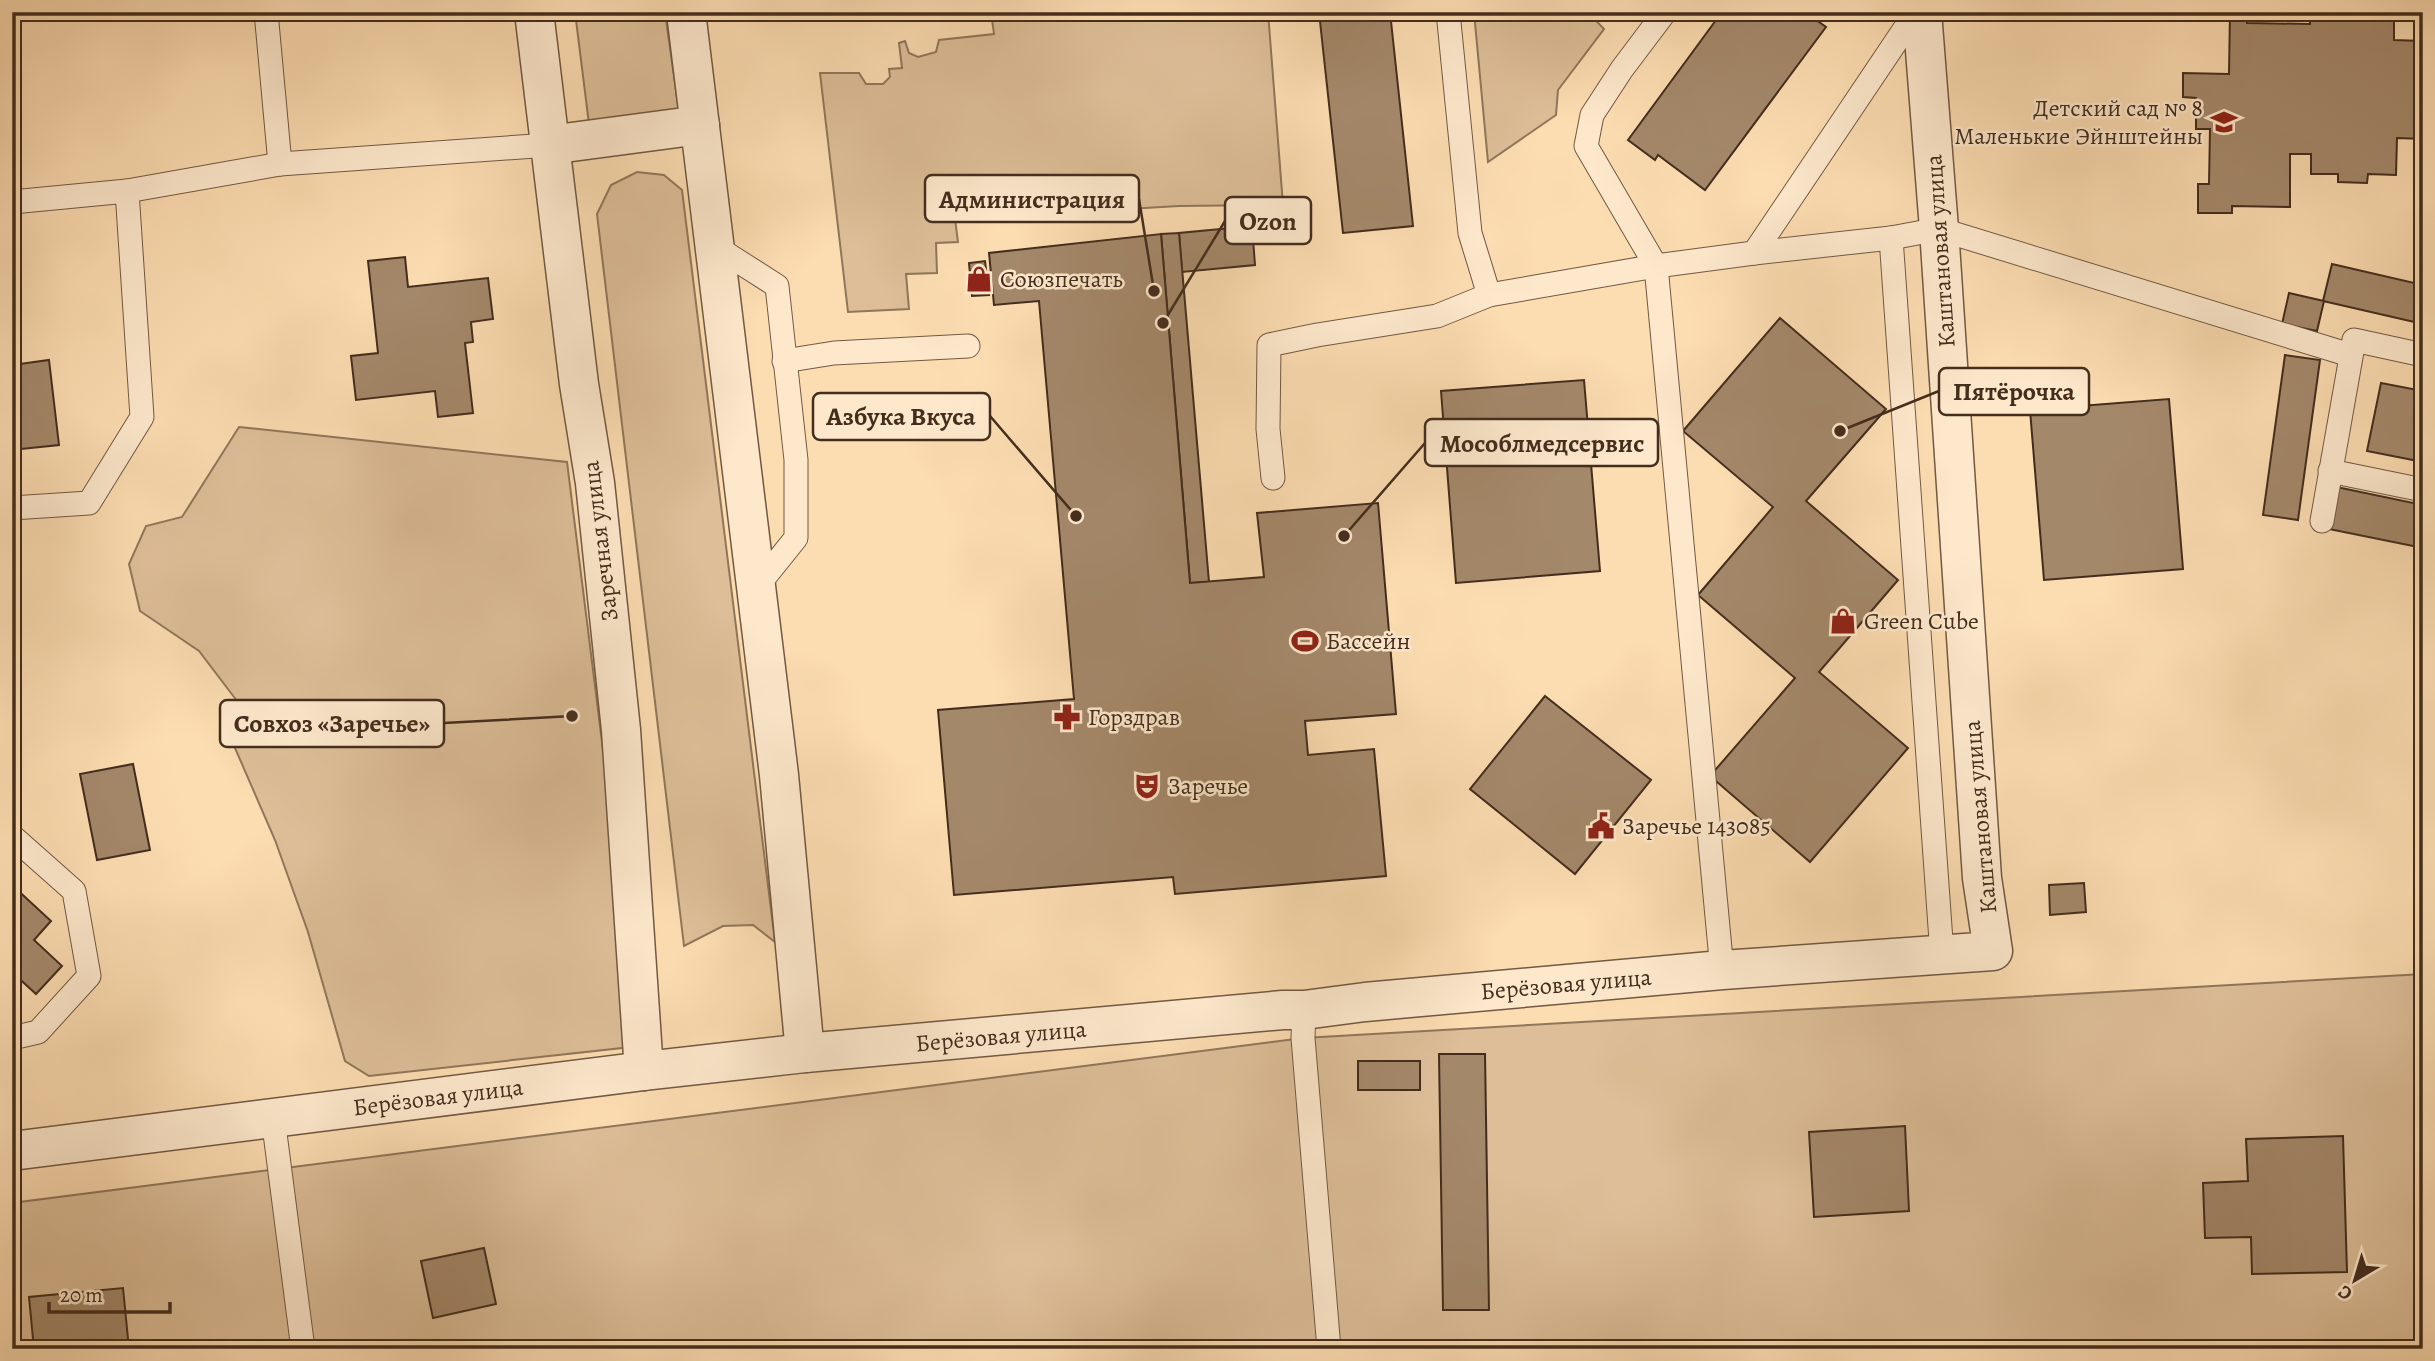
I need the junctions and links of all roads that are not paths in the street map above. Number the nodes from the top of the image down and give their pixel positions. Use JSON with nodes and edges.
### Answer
{"nodes":[{"id":1,"x":266,"y":12,"type":"edge"},
{"id":2,"x":534,"y":12,"type":"edge"},
{"id":3,"x":686,"y":12,"type":"edge"},
{"id":4,"x":1448,"y":12,"type":"edge"},
{"id":5,"x":1665,"y":12,"type":"edge"},
{"id":6,"x":1916,"y":12,"type":"edge"},
{"id":7,"x":1922,"y":12,"type":"edge"},
{"id":8,"x":700,"y":125,"type":"junction"},
{"id":9,"x":549,"y":145,"type":"junction"},
{"id":10,"x":280,"y":164,"type":"junction"},
{"id":11,"x":127,"y":191,"type":"junction"},
{"id":12,"x":12,"y":202,"type":"edge"},
{"id":13,"x":1939,"y":229,"type":"junction"},
{"id":14,"x":1891,"y":238,"type":"junction"},
{"id":15,"x":716,"y":247,"type":"junction"},
{"id":16,"x":1754,"y":253,"type":"junction"},
{"id":17,"x":1656,"y":266,"type":"junction"},
{"id":18,"x":1489,"y":295,"type":"junction"},
{"id":19,"x":968,"y":346,"type":"dead end"},
{"id":20,"x":2350,"y":355,"type":"junction"},
{"id":21,"x":2423,"y":355,"type":"edge"},
{"id":22,"x":784,"y":361,"type":"junction"},
{"id":23,"x":2330,"y":471,"type":"junction"},
{"id":24,"x":1273,"y":478,"type":"dead end"},
{"id":25,"x":2423,"y":489,"type":"edge"},
{"id":26,"x":12,"y":508,"type":"edge"},
{"id":27,"x":2322,"y":520,"type":"dead end"},
{"id":28,"x":755,"y":589,"type":"junction"},
{"id":29,"x":12,"y":836,"type":"edge"},
{"id":30,"x":1993,"y":951,"type":"joint"},
{"id":31,"x":1942,"y":955,"type":"junction"},
{"id":32,"x":1722,"y":970,"type":"junction"},
{"id":33,"x":1304,"y":1010,"type":"junction"},
{"id":34,"x":12,"y":1038,"type":"edge"},
{"id":35,"x":805,"y":1053,"type":"junction"},
{"id":36,"x":644,"y":1071,"type":"junction"},
{"id":37,"x":272,"y":1118,"type":"junction"},
{"id":38,"x":12,"y":1144,"type":"edge"},
{"id":39,"x":13,"y":1151,"type":"edge"},
{"id":40,"x":303,"y":1349,"type":"edge"},
{"id":41,"x":1329,"y":1349,"type":"edge"}],
"edges":[{"from":1,"to":10,"type":"lane"},
{"from":2,"to":9,"type":"street","name":"Заречная улица"},
{"from":3,"to":8,"type":"street"},
{"from":4,"to":18,"type":"lane"},
{"from":5,"to":17,"type":"lane"},
{"from":6,"to":16,"type":"lane"},
{"from":7,"to":13,"type":"street","name":"Каштановая улица"},
{"from":8,"to":9,"type":"street"},
{"from":8,"to":15,"type":"street"},
{"from":9,"to":10,"type":"lane"},
{"from":9,"to":36,"type":"street","name":"Заречная улица"},
{"from":10,"to":11,"type":"lane"},
{"from":11,"to":12,"type":"lane"},
{"from":11,"to":26,"type":"lane"},
{"from":13,"to":14,"type":"lane"},
{"from":13,"to":20,"type":"lane"},
{"from":13,"to":30,"type":"street","name":"Каштановая улица"},
{"from":14,"to":16,"type":"lane"},
{"from":14,"to":31,"type":"lane"},
{"from":15,"to":22,"type":"lane"},
{"from":15,"to":28,"type":"street"},
{"from":16,"to":17,"type":"lane"},
{"from":17,"to":18,"type":"lane"},
{"from":17,"to":32,"type":"lane"},
{"from":18,"to":24,"type":"lane"},
{"from":19,"to":22,"type":"lane"},
{"from":20,"to":21,"type":"lane"},
{"from":20,"to":23,"type":"lane"},
{"from":22,"to":28,"type":"lane"},
{"from":23,"to":25,"type":"lane"},
{"from":23,"to":27,"type":"lane"},
{"from":28,"to":35,"type":"street"},
{"from":29,"to":34,"type":"lane"},
{"from":30,"to":31,"type":"street","name":"Берёзовая улица"},
{"from":31,"to":32,"type":"street","name":"Берёзовая улица"},
{"from":32,"to":33,"type":"street","name":"Берёзовая улица"},
{"from":33,"to":35,"type":"street","name":"Берёзовая улица"},
{"from":33,"to":41,"type":"lane"},
{"from":35,"to":36,"type":"street","name":"Берёзовая улица"},
{"from":36,"to":37,"type":"street","name":"Берёзовая улица"},
{"from":37,"to":39,"type":"street","name":"Берёзовая улица"},
{"from":37,"to":40,"type":"lane"},
{"from":38,"to":39,"type":"lane"}]}
